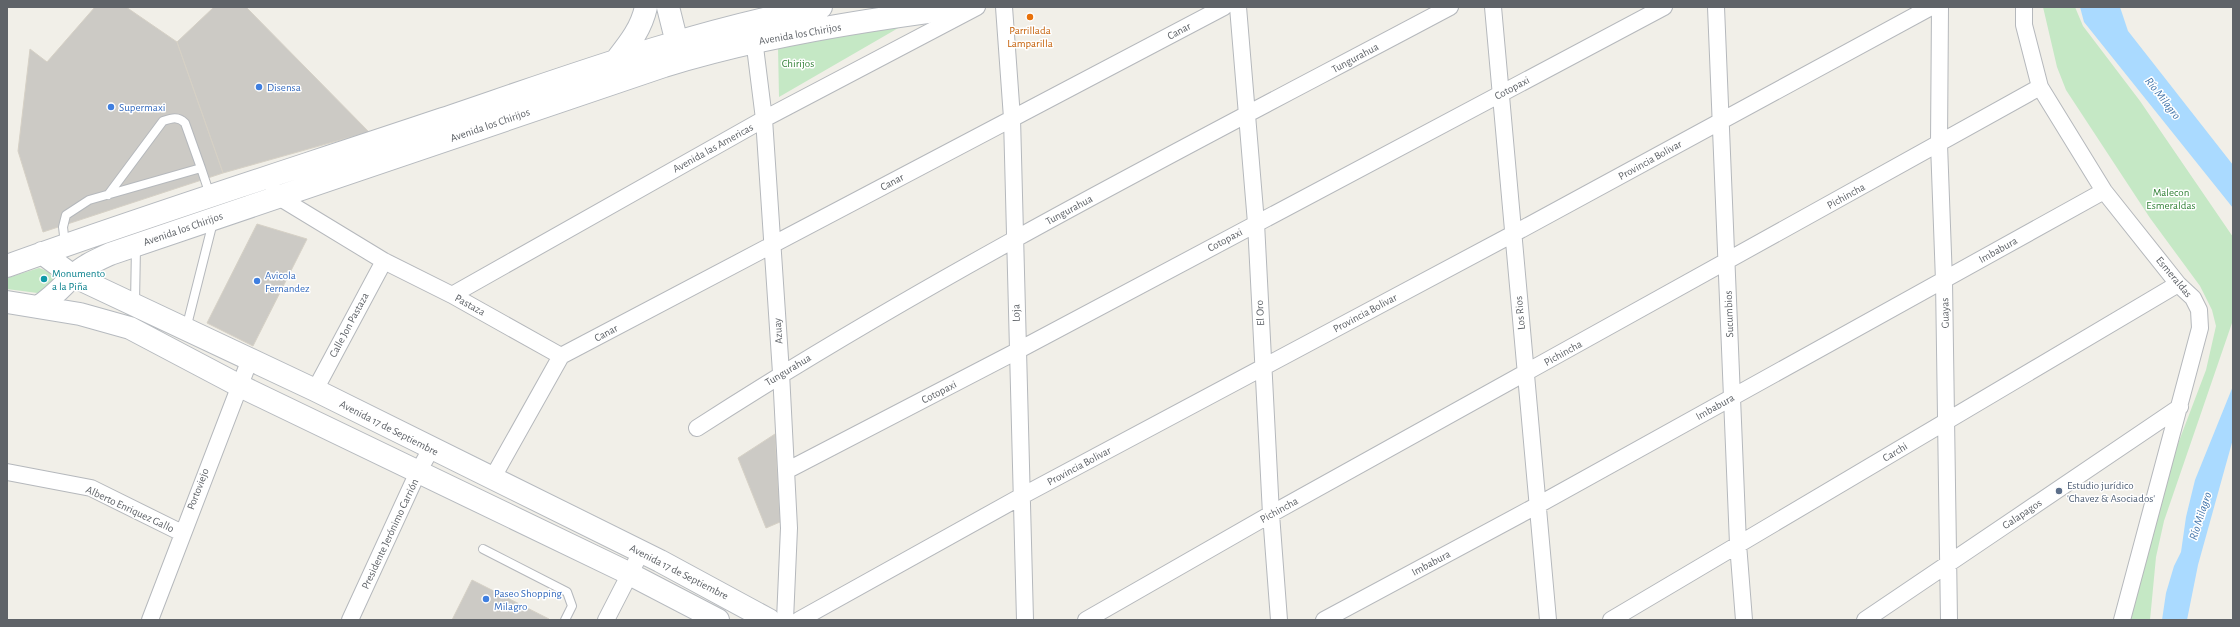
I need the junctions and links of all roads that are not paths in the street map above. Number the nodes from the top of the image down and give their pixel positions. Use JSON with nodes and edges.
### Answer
{"nodes":[{"id":1,"x":646,"y":7,"type":"edge"},
{"id":2,"x":650,"y":7,"type":"edge"},
{"id":3,"x":668,"y":7,"type":"edge"},
{"id":4,"x":821,"y":7,"type":"edge"},
{"id":5,"x":965,"y":7,"type":"edge"},
{"id":6,"x":977,"y":7,"type":"edge"},
{"id":7,"x":1004,"y":7,"type":"edge"},
{"id":8,"x":1224,"y":7,"type":"edge"},
{"id":9,"x":1238,"y":7,"type":"edge"},
{"id":10,"x":1450,"y":7,"type":"edge"},
{"id":11,"x":1493,"y":7,"type":"edge"},
{"id":12,"x":1664,"y":7,"type":"edge"},
{"id":13,"x":1716,"y":7,"type":"edge"},
{"id":14,"x":1931,"y":7,"type":"edge"},
{"id":15,"x":1940,"y":7,"type":"edge"},
{"id":16,"x":2024,"y":7,"type":"edge"},
{"id":17,"x":897,"y":11,"type":"edge"},
{"id":18,"x":761,"y":22,"type":"edge"},
{"id":19,"x":671,"y":54,"type":"junction"},
{"id":20,"x":614,"y":63,"type":"junction"},
{"id":21,"x":2040,"y":87,"type":"junction"},
{"id":22,"x":1500,"y":94,"type":"junction"},
{"id":23,"x":1247,"y":115,"type":"junction"},
{"id":24,"x":1012,"y":118,"type":"junction"},
{"id":25,"x":764,"y":119,"type":"junction"},
{"id":26,"x":1721,"y":121,"type":"junction"},
{"id":27,"x":1939,"y":144,"type":"junction"},
{"id":28,"x":201,"y":168,"type":"junction"},
{"id":29,"x":268,"y":176,"type":"junction"},
{"id":30,"x":2104,"y":191,"type":"junction"},
{"id":31,"x":108,"y":194,"type":"junction"},
{"id":32,"x":210,"y":195,"type":"junction"},
{"id":33,"x":277,"y":196,"type":"junction"},
{"id":34,"x":214,"y":218,"type":"junction"},
{"id":35,"x":1256,"y":223,"type":"junction"},
{"id":36,"x":1513,"y":234,"type":"junction"},
{"id":37,"x":1015,"y":239,"type":"junction"},
{"id":38,"x":65,"y":244,"type":"junction"},
{"id":39,"x":136,"y":245,"type":"junction"},
{"id":40,"x":772,"y":245,"type":"junction"},
{"id":41,"x":42,"y":253,"type":"junction"},
{"id":42,"x":384,"y":260,"type":"junction"},
{"id":43,"x":1727,"y":262,"type":"junction"},
{"id":44,"x":7,"y":266,"type":"edge"},
{"id":45,"x":73,"y":276,"type":"junction"},
{"id":46,"x":1944,"y":281,"type":"junction"},
{"id":47,"x":2178,"y":284,"type":"junction"},
{"id":48,"x":452,"y":295,"type":"junction"},
{"id":49,"x":7,"y":302,"type":"edge"},
{"id":50,"x":135,"y":304,"type":"junction"},
{"id":51,"x":38,"y":307,"type":"junction"},
{"id":52,"x":185,"y":330,"type":"junction"},
{"id":53,"x":1017,"y":351,"type":"junction"},
{"id":54,"x":560,"y":356,"type":"junction"},
{"id":55,"x":250,"y":359,"type":"junction"},
{"id":56,"x":1263,"y":368,"type":"junction"},
{"id":57,"x":781,"y":373,"type":"junction"},
{"id":58,"x":1526,"y":374,"type":"junction"},
{"id":59,"x":238,"y":385,"type":"junction"},
{"id":60,"x":315,"y":390,"type":"junction"},
{"id":61,"x":1732,"y":398,"type":"junction"},
{"id":62,"x":2180,"y":407,"type":"junction"},
{"id":63,"x":1946,"y":422,"type":"junction"},
{"id":64,"x":697,"y":428,"type":"dead end"},
{"id":65,"x":431,"y":449,"type":"junction"},
{"id":66,"x":786,"y":471,"type":"junction"},
{"id":67,"x":7,"y":472,"type":"edge"},
{"id":68,"x":418,"y":472,"type":"junction"},
{"id":69,"x":492,"y":480,"type":"junction"},
{"id":70,"x":1020,"y":497,"type":"junction"},
{"id":71,"x":1538,"y":505,"type":"junction"},
{"id":72,"x":1271,"y":514,"type":"junction"},
{"id":73,"x":182,"y":533,"type":"junction"},
{"id":74,"x":1738,"y":544,"type":"junction"},
{"id":75,"x":483,"y":549,"type":"dead end"},
{"id":76,"x":641,"y":552,"type":"junction"},
{"id":77,"x":1948,"y":565,"type":"junction"},
{"id":78,"x":630,"y":574,"type":"junction"},
{"id":79,"x":150,"y":620,"type":"edge"},
{"id":80,"x":350,"y":620,"type":"edge"},
{"id":81,"x":565,"y":620,"type":"edge"},
{"id":82,"x":606,"y":620,"type":"edge"},
{"id":83,"x":718,"y":620,"type":"edge"},
{"id":84,"x":769,"y":620,"type":"edge"},
{"id":85,"x":785,"y":620,"type":"edge"},
{"id":86,"x":799,"y":620,"type":"edge"},
{"id":87,"x":1025,"y":620,"type":"edge"},
{"id":88,"x":1086,"y":620,"type":"edge"},
{"id":89,"x":1279,"y":620,"type":"edge"},
{"id":90,"x":1324,"y":620,"type":"edge"},
{"id":91,"x":1548,"y":620,"type":"edge"},
{"id":92,"x":1611,"y":620,"type":"edge"},
{"id":93,"x":1744,"y":620,"type":"edge"},
{"id":94,"x":1865,"y":620,"type":"edge"},
{"id":95,"x":1949,"y":620,"type":"edge"},
{"id":96,"x":2122,"y":620,"type":"edge"}],
"edges":[{"from":1,"to":20,"type":"main road"},
{"from":2,"to":19,"type":"main road"},
{"from":3,"to":19,"type":"main road"},
{"from":4,"to":18,"type":"main road","name":"Avenida los Chirijos"},
{"from":5,"to":17,"type":"main road","name":"Avenida los Chirijos"},
{"from":6,"to":25,"type":"street","name":"Avenida las Americas"},
{"from":7,"to":24,"type":"street","name":"Loja"},
{"from":8,"to":24,"type":"street","name":"Canar"},
{"from":9,"to":23,"type":"street","name":"El Oro"},
{"from":10,"to":23,"type":"street","name":"Tungurahua"},
{"from":11,"to":22,"type":"street","name":"Los Rios"},
{"from":12,"to":22,"type":"street","name":"Cotopaxi"},
{"from":13,"to":26,"type":"street","name":"Sucumbios"},
{"from":14,"to":26,"type":"street","name":"Provincia Bolivar"},
{"from":15,"to":27,"type":"street","name":"Guayas"},
{"from":16,"to":21,"type":"street","name":"Esmeraldas"},
{"from":17,"to":18,"type":"main road","name":"Avenida los Chirijos"},
{"from":18,"to":19,"type":"main road","name":"Avenida los Chirijos"},
{"from":18,"to":25,"type":"street","name":"Azuay"},
{"from":19,"to":20,"type":"main road","name":"Avenida los Chirijos"},
{"from":19,"to":33,"type":"main road","name":"Avenida los Chirijos"},
{"from":20,"to":29,"type":"main road","name":"Avenida los Chirijos"},
{"from":21,"to":27,"type":"street","name":"Pichincha"},
{"from":21,"to":30,"type":"street","name":"Esmeraldas"},
{"from":22,"to":35,"type":"street","name":"Cotopaxi"},
{"from":22,"to":36,"type":"street","name":"Los Rios"},
{"from":23,"to":35,"type":"street","name":"El Oro"},
{"from":23,"to":37,"type":"street","name":"Tungurahua"},
{"from":24,"to":37,"type":"street","name":"Loja"},
{"from":24,"to":40,"type":"street","name":"Canar"},
{"from":25,"to":40,"type":"street","name":"Azuay"},
{"from":25,"to":48,"type":"street","name":"Avenida las Americas"},
{"from":26,"to":36,"type":"street","name":"Provincia Bolivar"},
{"from":26,"to":43,"type":"street","name":"Sucumbios"},
{"from":27,"to":43,"type":"street","name":"Pichincha"},
{"from":27,"to":46,"type":"street","name":"Guayas"},
{"from":28,"to":31,"type":"lane"},
{"from":28,"to":31,"type":"lane"},
{"from":28,"to":32,"type":"lane"},
{"from":29,"to":32,"type":"main road","name":"Avenida los Chirijos"},
{"from":29,"to":33,"type":"street"},
{"from":30,"to":46,"type":"street","name":"Imbabura"},
{"from":30,"to":47,"type":"street","name":"Esmeraldas"},
{"from":31,"to":38,"type":"lane"},
{"from":32,"to":38,"type":"main road","name":"Avenida los Chirijos"},
{"from":33,"to":34,"type":"main road","name":"Avenida los Chirijos"},
{"from":33,"to":42,"type":"street","name":"Pastaza"},
{"from":34,"to":39,"type":"main road","name":"Avenida los Chirijos"},
{"from":34,"to":52,"type":"lane"},
{"from":35,"to":53,"type":"street","name":"Cotopaxi"},
{"from":35,"to":56,"type":"street","name":"El Oro"},
{"from":36,"to":56,"type":"street","name":"Provincia Bolivar"},
{"from":36,"to":58,"type":"street","name":"Los Rios"},
{"from":37,"to":53,"type":"street","name":"Loja"},
{"from":37,"to":57,"type":"street","name":"Tungurahua"},
{"from":38,"to":41,"type":"main road","name":"Avenida los Chirijos"},
{"from":39,"to":45,"type":"main road","name":"Avenida los Chirijos"},
{"from":39,"to":50,"type":"lane"},
{"from":40,"to":54,"type":"street","name":"Canar"},
{"from":40,"to":57,"type":"street","name":"Azuay"},
{"from":41,"to":44,"type":"main road"},
{"from":41,"to":45,"type":"main road","name":"Avenida 17 de Septiembre"},
{"from":42,"to":48,"type":"street","name":"Pastaza"},
{"from":42,"to":60,"type":"street","name":"Calle Jon Pastaza"},
{"from":43,"to":58,"type":"street","name":"Pichincha"},
{"from":43,"to":61,"type":"street","name":"Sucumbios"},
{"from":45,"to":50,"type":"main road","name":"Avenida 17 de Septiembre"},
{"from":45,"to":51,"type":"main road","name":"Avenida los Chirijos"},
{"from":46,"to":61,"type":"street","name":"Imbabura"},
{"from":46,"to":63,"type":"street","name":"Guayas"},
{"from":47,"to":62,"type":"street","name":"Esmeraldas"},
{"from":47,"to":63,"type":"street","name":"Carchi"},
{"from":48,"to":54,"type":"street","name":"Pastaza"},
{"from":49,"to":51,"type":"main road"},
{"from":50,"to":52,"type":"main road","name":"Avenida 17 de Septiembre"},
{"from":51,"to":59,"type":"main road"},
{"from":52,"to":55,"type":"main road","name":"Avenida 17 de Septiembre"},
{"from":53,"to":66,"type":"street","name":"Cotopaxi"},
{"from":53,"to":70,"type":"street","name":"Loja"},
{"from":54,"to":69,"type":"street"},
{"from":55,"to":59,"type":"street","name":"Portoviejo"},
{"from":55,"to":60,"type":"main road","name":"Avenida 17 de Septiembre"},
{"from":56,"to":70,"type":"street","name":"Provincia Bolivar"},
{"from":56,"to":72,"type":"street","name":"El Oro"},
{"from":57,"to":64,"type":"street","name":"Tungurahua"},
{"from":57,"to":66,"type":"street","name":"Azuay"},
{"from":58,"to":71,"type":"street","name":"Los Rios"},
{"from":58,"to":72,"type":"street","name":"Pichincha"},
{"from":59,"to":68,"type":"main road"},
{"from":59,"to":73,"type":"street","name":"Portoviejo"},
{"from":60,"to":65,"type":"main road","name":"Avenida 17 de Septiembre"},
{"from":61,"to":71,"type":"street","name":"Imbabura"},
{"from":61,"to":74,"type":"street","name":"Sucumbios"},
{"from":62,"to":77,"type":"street","name":"Galapagos"},
{"from":62,"to":96,"type":"street","name":"Esmeraldas"},
{"from":63,"to":74,"type":"street","name":"Carchi"},
{"from":63,"to":77,"type":"street","name":"Guayas"},
{"from":65,"to":68,"type":"street","name":"Presidente Jerónimo Carrión"},
{"from":65,"to":69,"type":"main road","name":"Avenida 17 de Septiembre"},
{"from":66,"to":85,"type":"street","name":"Azuay"},
{"from":67,"to":73,"type":"street","name":"Alberto Enriquez Gallo"},
{"from":68,"to":78,"type":"main road"},
{"from":68,"to":80,"type":"street","name":"Presidente Jerónimo Carrión"},
{"from":69,"to":76,"type":"main road","name":"Avenida 17 de Septiembre"},
{"from":70,"to":86,"type":"street","name":"Provincia Bolivar"},
{"from":70,"to":87,"type":"street","name":"Loja"},
{"from":71,"to":90,"type":"street","name":"Imbabura"},
{"from":71,"to":91,"type":"street","name":"Los Rios"},
{"from":72,"to":88,"type":"street","name":"Pichincha"},
{"from":72,"to":89,"type":"street","name":"El Oro"},
{"from":73,"to":79,"type":"street","name":"Portoviejo"},
{"from":74,"to":92,"type":"street","name":"Carchi"},
{"from":74,"to":93,"type":"street","name":"Sucumbios"},
{"from":75,"to":81,"type":"lane"},
{"from":76,"to":78,"type":"street"},
{"from":76,"to":84,"type":"main road","name":"Avenida 17 de Septiembre"},
{"from":77,"to":94,"type":"street","name":"Galapagos"},
{"from":77,"to":95,"type":"street","name":"Guayas"},
{"from":78,"to":82,"type":"street"},
{"from":78,"to":83,"type":"main road"}]}
